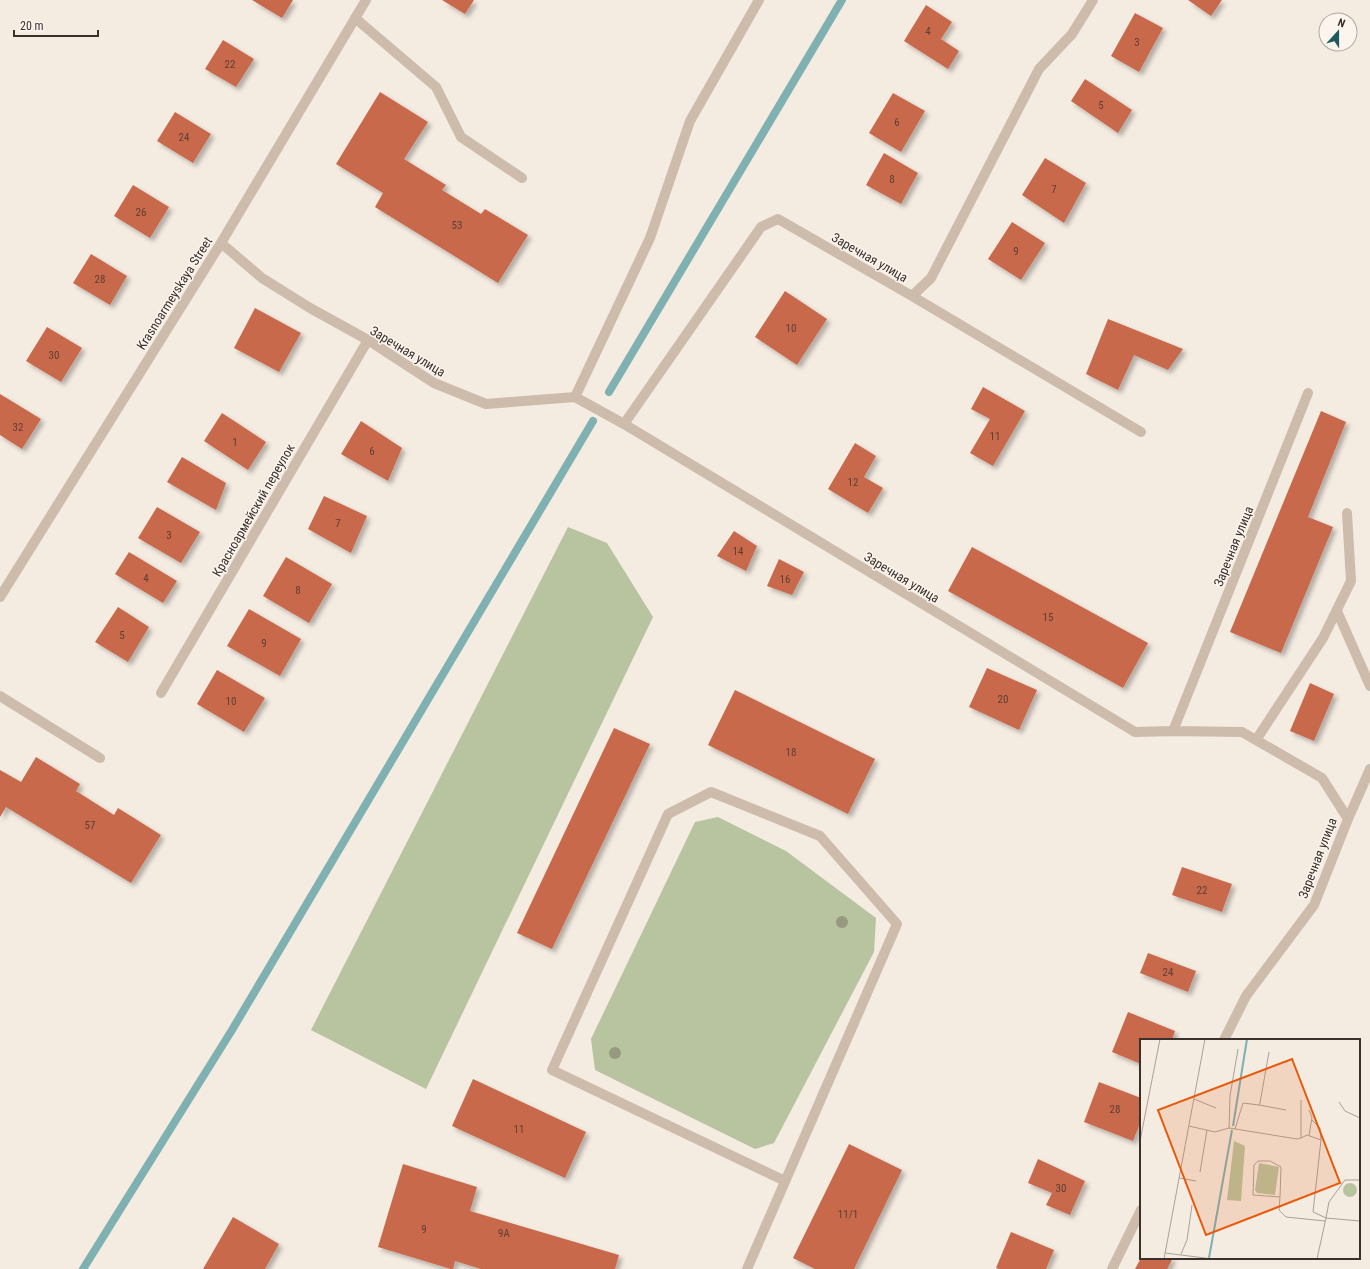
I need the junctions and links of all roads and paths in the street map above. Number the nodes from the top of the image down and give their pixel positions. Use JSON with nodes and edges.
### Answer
{"nodes":[{"id":1,"x":366,"y":0,"type":"edge"},
{"id":2,"x":759,"y":0,"type":"edge"},
{"id":3,"x":1093,"y":0,"type":"edge"},
{"id":4,"x":355,"y":18,"type":"junction"},
{"id":5,"x":522,"y":178,"type":"dead end"},
{"id":6,"x":221,"y":243,"type":"junction"},
{"id":7,"x":912,"y":296,"type":"junction"},
{"id":8,"x":368,"y":340,"type":"junction"},
{"id":9,"x":1308,"y":393,"type":"dead end"},
{"id":10,"x":575,"y":397,"type":"junction"},
{"id":11,"x":624,"y":424,"type":"junction"},
{"id":12,"x":1141,"y":432,"type":"dead end"},
{"id":13,"x":1347,"y":513,"type":"dead end"},
{"id":14,"x":0,"y":597,"type":"edge"},
{"id":15,"x":1337,"y":611,"type":"junction"},
{"id":16,"x":1370,"y":686,"type":"edge"},
{"id":17,"x":160,"y":693,"type":"dead end"},
{"id":18,"x":0,"y":696,"type":"edge"},
{"id":19,"x":1173,"y":730,"type":"junction"},
{"id":20,"x":1256,"y":740,"type":"junction"},
{"id":21,"x":100,"y":758,"type":"dead end"},
{"id":22,"x":1370,"y":769,"type":"edge"},
{"id":23,"x":1348,"y":819,"type":"junction"},
{"id":24,"x":1224,"y":1039,"type":"edge"},
{"id":25,"x":785,"y":1181,"type":"junction"},
{"id":26,"x":1140,"y":1212,"type":"edge"},
{"id":27,"x":747,"y":1269,"type":"edge"},
{"id":28,"x":1112,"y":1269,"type":"edge"}],
"edges":[{"from":1,"to":4,"type":"street","name":"Krasnoarmeyskaya Street"},
{"from":2,"to":10,"type":"street"},
{"from":3,"to":7,"type":"street","name":"Заречная улица"},
{"from":4,"to":5,"type":"street"},
{"from":4,"to":6,"type":"street","name":"Krasnoarmeyskaya Street"},
{"from":6,"to":8,"type":"street","name":"Заречная улица"},
{"from":6,"to":14,"type":"street","name":"Krasnoarmeyskaya Street"},
{"from":7,"to":11,"type":"street","name":"Заречная улица"},
{"from":7,"to":12,"type":"street"},
{"from":8,"to":10,"type":"street","name":"Заречная улица"},
{"from":8,"to":17,"type":"street","name":"Красноармейский переулок"},
{"from":9,"to":19,"type":"street","name":"Заречная улица"},
{"from":10,"to":11,"type":"street","name":"Заречная улица"},
{"from":11,"to":19,"type":"street","name":"Заречная улица"},
{"from":13,"to":15,"type":"street"},
{"from":15,"to":16,"type":"street"},
{"from":15,"to":20,"type":"street"},
{"from":18,"to":21,"type":"street"},
{"from":19,"to":20,"type":"street","name":"Заречная улица"},
{"from":20,"to":23,"type":"street","name":"Заречная улица"},
{"from":22,"to":23,"type":"street"},
{"from":23,"to":24,"type":"street","name":"Заречная улица"},
{"from":25,"to":25,"type":"street"},
{"from":25,"to":27,"type":"street"},
{"from":26,"to":28,"type":"street"}]}
